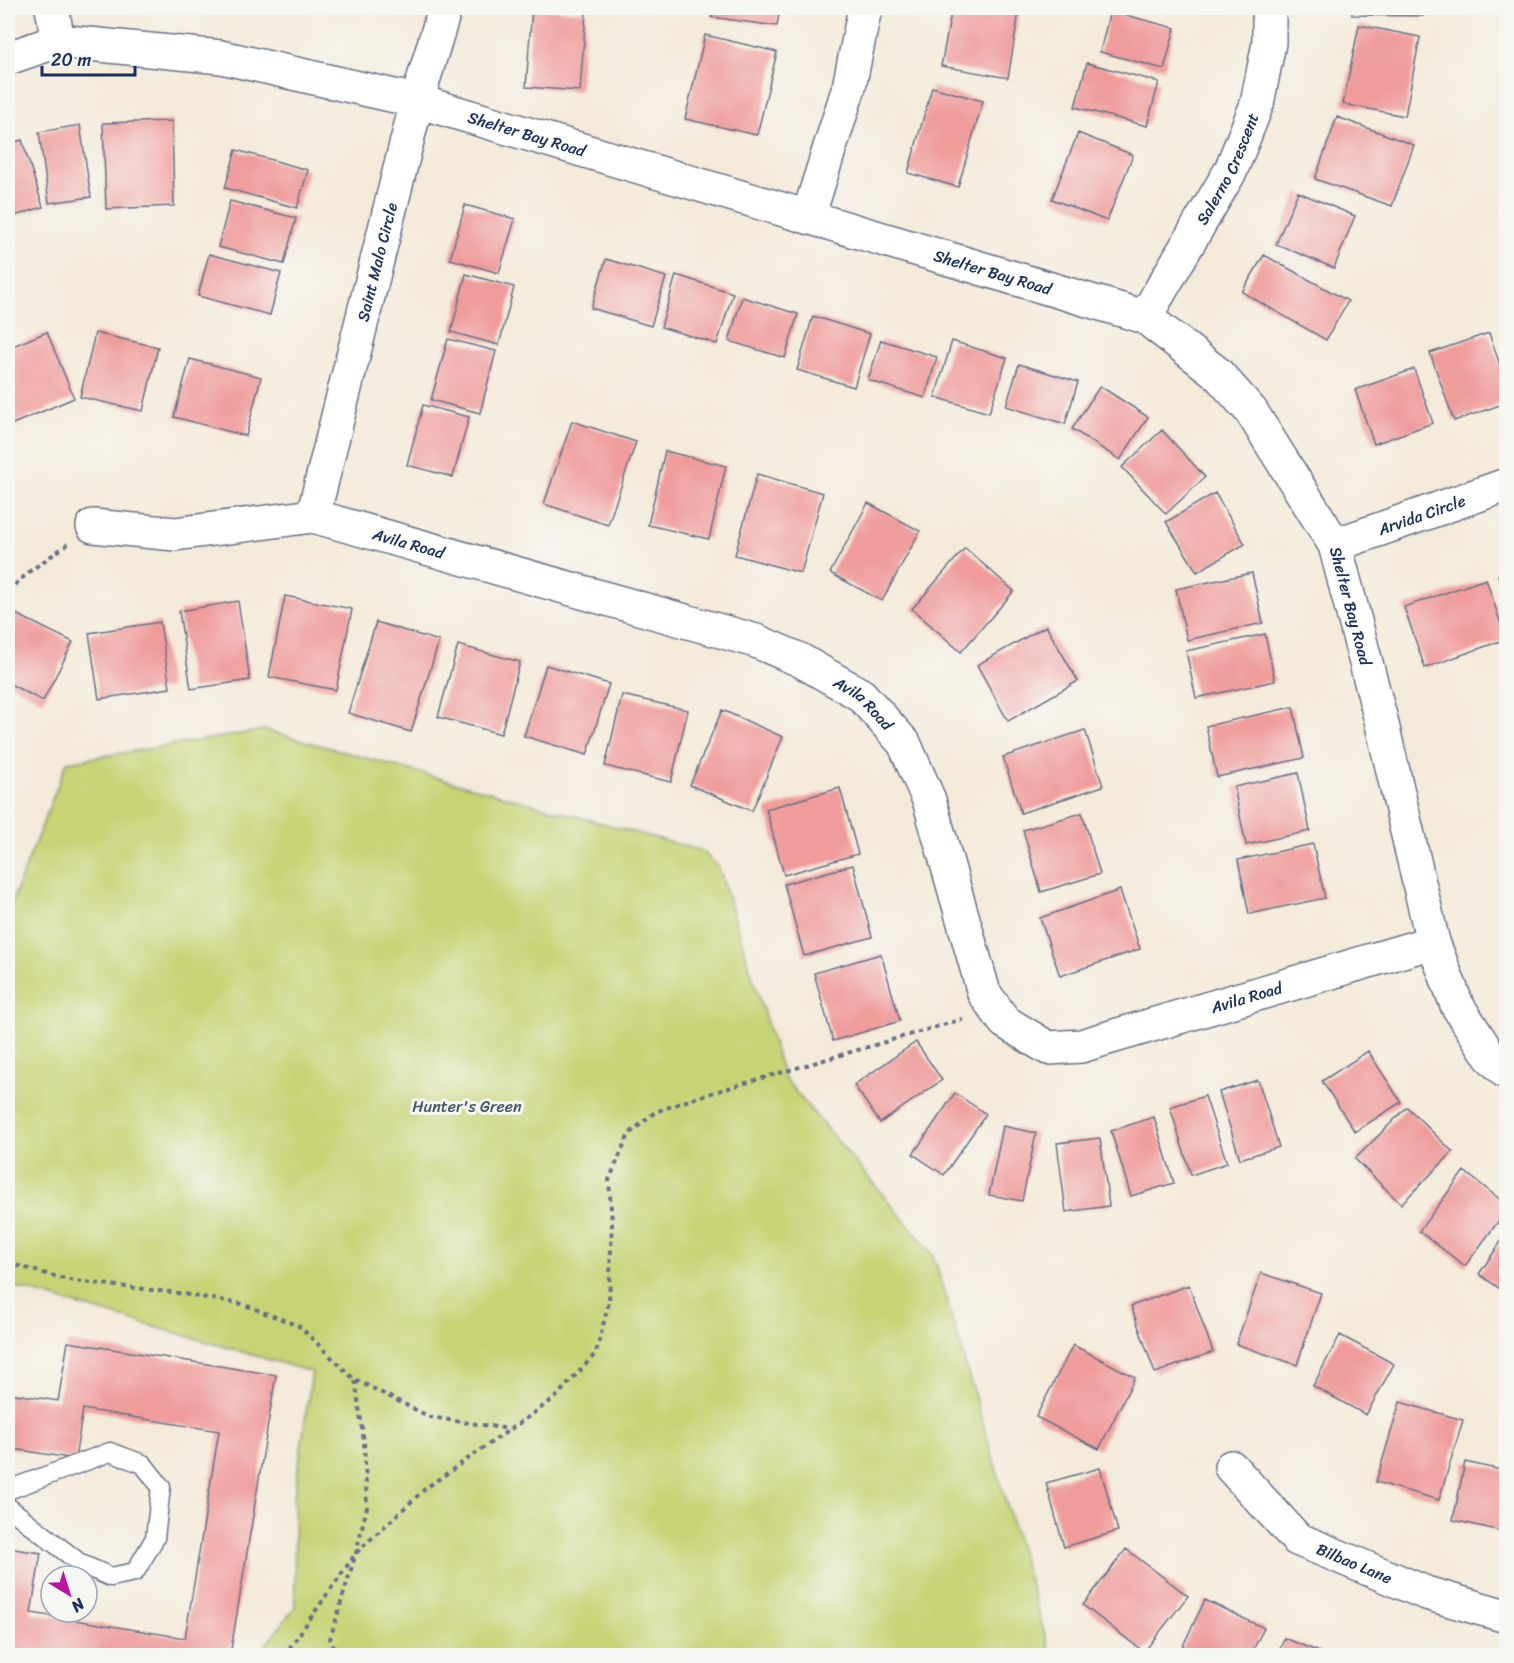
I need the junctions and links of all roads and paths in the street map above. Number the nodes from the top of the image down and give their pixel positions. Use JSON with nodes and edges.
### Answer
{"nodes":[{"id":1,"x":52,"y":8,"type":"edge"},
{"id":2,"x":445,"y":8,"type":"edge"},
{"id":3,"x":865,"y":8,"type":"edge"},
{"id":4,"x":1269,"y":8,"type":"edge"},
{"id":5,"x":58,"y":41,"type":"junction"},
{"id":6,"x":8,"y":58,"type":"edge"},
{"id":7,"x":417,"y":100,"type":"junction"},
{"id":8,"x":808,"y":217,"type":"junction"},
{"id":9,"x":1145,"y":317,"type":"junction"},
{"id":10,"x":1506,"y":485,"type":"edge"},
{"id":11,"x":313,"y":516,"type":"junction"},
{"id":12,"x":93,"y":526,"type":"joint"},
{"id":13,"x":1335,"y":545,"type":"junction"},
{"id":14,"x":8,"y":591,"type":"edge"},
{"id":15,"x":1433,"y":942,"type":"junction"},
{"id":16,"x":996,"y":1010,"type":"junction"},
{"id":17,"x":1506,"y":1072,"type":"edge"},
{"id":18,"x":8,"y":1263,"type":"edge"},
{"id":19,"x":354,"y":1379,"type":"junction"},
{"id":20,"x":510,"y":1429,"type":"junction"},
{"id":21,"x":1231,"y":1467,"type":"dead end"},
{"id":22,"x":8,"y":1490,"type":"edge"},
{"id":23,"x":8,"y":1507,"type":"edge"},
{"id":24,"x":356,"y":1553,"type":"junction"},
{"id":25,"x":1506,"y":1616,"type":"edge"},
{"id":26,"x":284,"y":1656,"type":"edge"},
{"id":27,"x":339,"y":1656,"type":"edge"}],
"edges":[{"from":1,"to":5,"type":"street"},
{"from":2,"to":7,"type":"street","name":"Saint Malo Circle"},
{"from":3,"to":8,"type":"street"},
{"from":4,"to":9,"type":"street","name":"Salerno Crescent"},
{"from":5,"to":6,"type":"street","name":"Shelter Bay Road"},
{"from":5,"to":7,"type":"street","name":"Shelter Bay Road"},
{"from":7,"to":8,"type":"street","name":"Shelter Bay Road"},
{"from":7,"to":11,"type":"street","name":"Saint Malo Circle"},
{"from":8,"to":9,"type":"street","name":"Shelter Bay Road"},
{"from":9,"to":13,"type":"street","name":"Shelter Bay Road"},
{"from":10,"to":13,"type":"street","name":"Arvida Circle"},
{"from":11,"to":12,"type":"street","name":"Avila Road"},
{"from":11,"to":16,"type":"street","name":"Avila Road"},
{"from":12,"to":14,"type":"path"},
{"from":13,"to":15,"type":"street","name":"Shelter Bay Road"},
{"from":15,"to":16,"type":"street","name":"Avila Road"},
{"from":15,"to":17,"type":"street","name":"Shelter Bay Road"},
{"from":16,"to":20,"type":"path"},
{"from":18,"to":19,"type":"path"},
{"from":19,"to":20,"type":"path"},
{"from":19,"to":24,"type":"path"},
{"from":20,"to":24,"type":"path"},
{"from":21,"to":25,"type":"street","name":"Bilbao Lane"},
{"from":22,"to":23,"type":"lane"},
{"from":24,"to":26,"type":"path"},
{"from":24,"to":27,"type":"path"}]}
